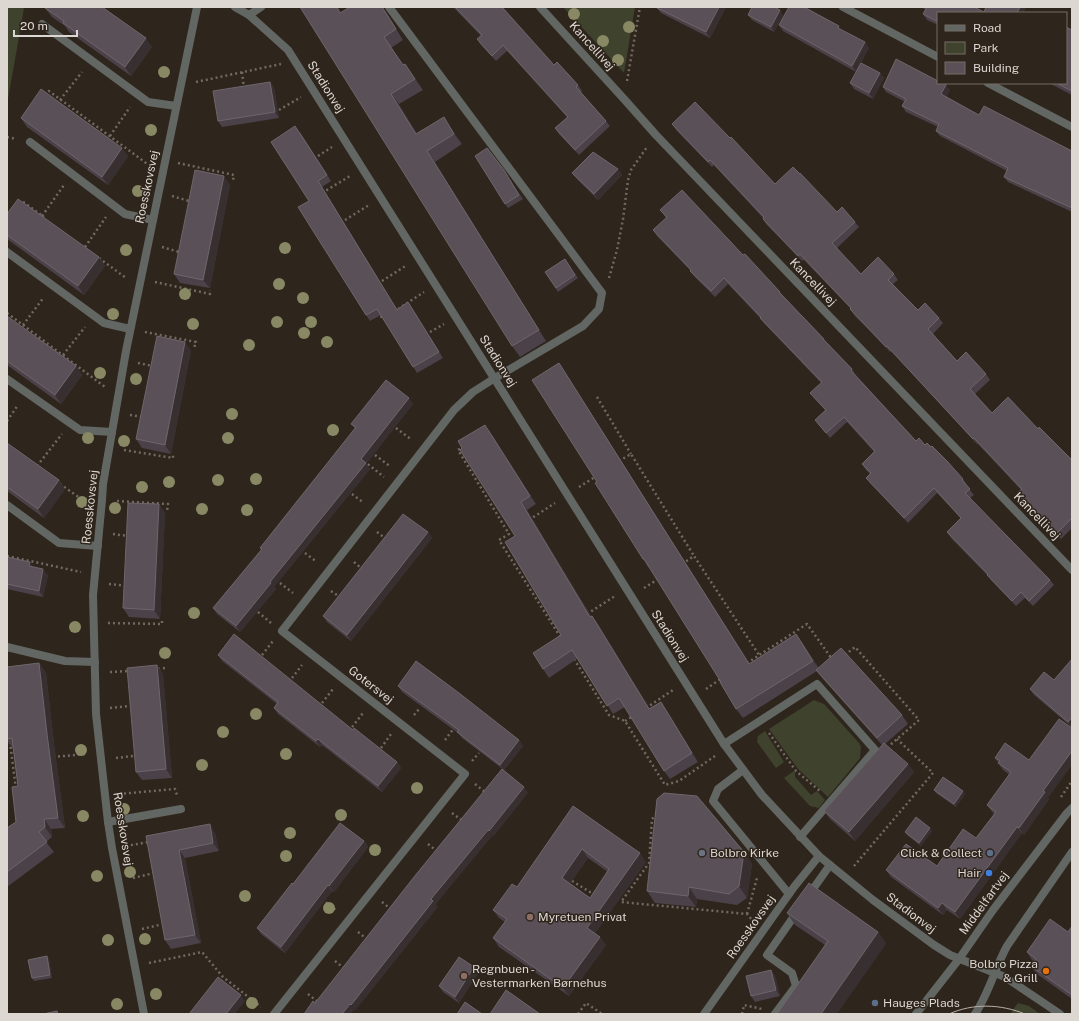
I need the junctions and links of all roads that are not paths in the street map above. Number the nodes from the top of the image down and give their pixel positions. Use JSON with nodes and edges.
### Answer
{"nodes":[{"id":1,"x":197,"y":7,"type":"edge"},
{"id":2,"x":235,"y":7,"type":"edge"},
{"id":3,"x":260,"y":7,"type":"edge"},
{"id":4,"x":389,"y":7,"type":"edge"},
{"id":5,"x":540,"y":7,"type":"edge"},
{"id":6,"x":842,"y":7,"type":"edge"},
{"id":7,"x":249,"y":14,"type":"junction"},
{"id":8,"x":42,"y":24,"type":"dead end"},
{"id":9,"x":937,"y":56,"type":"edge"},
{"id":10,"x":990,"y":84,"type":"edge"},
{"id":11,"x":176,"y":106,"type":"junction"},
{"id":12,"x":1072,"y":126,"type":"edge"},
{"id":13,"x":30,"y":142,"type":"dead end"},
{"id":14,"x":153,"y":220,"type":"junction"},
{"id":15,"x":7,"y":252,"type":"edge"},
{"id":16,"x":130,"y":329,"type":"junction"},
{"id":17,"x":495,"y":378,"type":"junction"},
{"id":18,"x":7,"y":379,"type":"edge"},
{"id":19,"x":112,"y":432,"type":"junction"},
{"id":20,"x":7,"y":505,"type":"edge"},
{"id":21,"x":98,"y":546,"type":"junction"},
{"id":22,"x":1072,"y":570,"type":"edge"},
{"id":23,"x":7,"y":647,"type":"edge"},
{"id":24,"x":94,"y":662,"type":"junction"},
{"id":25,"x":725,"y":746,"type":"junction"},
{"id":26,"x":743,"y":770,"type":"junction"},
{"id":27,"x":1072,"y":808,"type":"edge"},
{"id":28,"x":181,"y":809,"type":"road end"},
{"id":29,"x":108,"y":822,"type":"junction"},
{"id":30,"x":800,"y":838,"type":"junction"},
{"id":31,"x":1072,"y":852,"type":"edge"},
{"id":32,"x":818,"y":856,"type":"junction"},
{"id":33,"x":830,"y":865,"type":"junction"},
{"id":34,"x":789,"y":894,"type":"junction"},
{"id":35,"x":959,"y":959,"type":"junction"},
{"id":36,"x":995,"y":973,"type":"junction"},
{"id":37,"x":775,"y":1013,"type":"edge"},
{"id":38,"x":144,"y":1014,"type":"edge"},
{"id":39,"x":274,"y":1014,"type":"edge"},
{"id":40,"x":704,"y":1014,"type":"edge"},
{"id":41,"x":916,"y":1014,"type":"edge"},
{"id":42,"x":975,"y":1014,"type":"edge"},
{"id":43,"x":1060,"y":1014,"type":"edge"}],
"edges":[{"from":1,"to":11,"type":"street","name":"Roesskovsvej"},
{"from":2,"to":7,"type":"street","name":"Stadionvej"},
{"from":3,"to":7,"type":"street"},
{"from":4,"to":17,"type":"street","name":"Gotersvej"},
{"from":5,"to":22,"type":"street","name":"Kancellivej"},
{"from":6,"to":9,"type":"street"},
{"from":7,"to":17,"type":"street","name":"Stadionvej"},
{"from":8,"to":11,"type":"street"},
{"from":10,"to":12,"type":"street"},
{"from":11,"to":14,"type":"street","name":"Roesskovsvej"},
{"from":13,"to":14,"type":"street"},
{"from":14,"to":16,"type":"street","name":"Roesskovsvej"},
{"from":15,"to":16,"type":"street"},
{"from":16,"to":19,"type":"street","name":"Roesskovsvej"},
{"from":17,"to":25,"type":"street","name":"Stadionvej"},
{"from":17,"to":39,"type":"street","name":"Gotersvej"},
{"from":18,"to":19,"type":"street"},
{"from":19,"to":21,"type":"street","name":"Roesskovsvej"},
{"from":20,"to":21,"type":"street"},
{"from":21,"to":24,"type":"street","name":"Roesskovsvej"},
{"from":23,"to":24,"type":"street"},
{"from":24,"to":29,"type":"street","name":"Roesskovsvej"},
{"from":25,"to":26,"type":"street","name":"Stadionvej"},
{"from":25,"to":30,"type":"street"},
{"from":26,"to":30,"type":"street","name":"Stadionvej"},
{"from":26,"to":34,"type":"street"},
{"from":27,"to":35,"type":"street","name":"Middelfartvej"},
{"from":28,"to":29,"type":"street"},
{"from":29,"to":38,"type":"street","name":"Roesskovsvej"},
{"from":30,"to":32,"type":"street","name":"Stadionvej"},
{"from":31,"to":36,"type":"street"},
{"from":32,"to":33,"type":"street","name":"Stadionvej"},
{"from":32,"to":34,"type":"street","name":"Roesskovsvej"},
{"from":33,"to":35,"type":"street","name":"Stadionvej"},
{"from":33,"to":37,"type":"street"},
{"from":34,"to":40,"type":"street","name":"Roesskovsvej"},
{"from":35,"to":36,"type":"street","name":"Stadionvej"},
{"from":35,"to":41,"type":"street","name":"Middelfartvej"},
{"from":36,"to":42,"type":"street"},
{"from":36,"to":43,"type":"street","name":"Stadionvej"}]}
